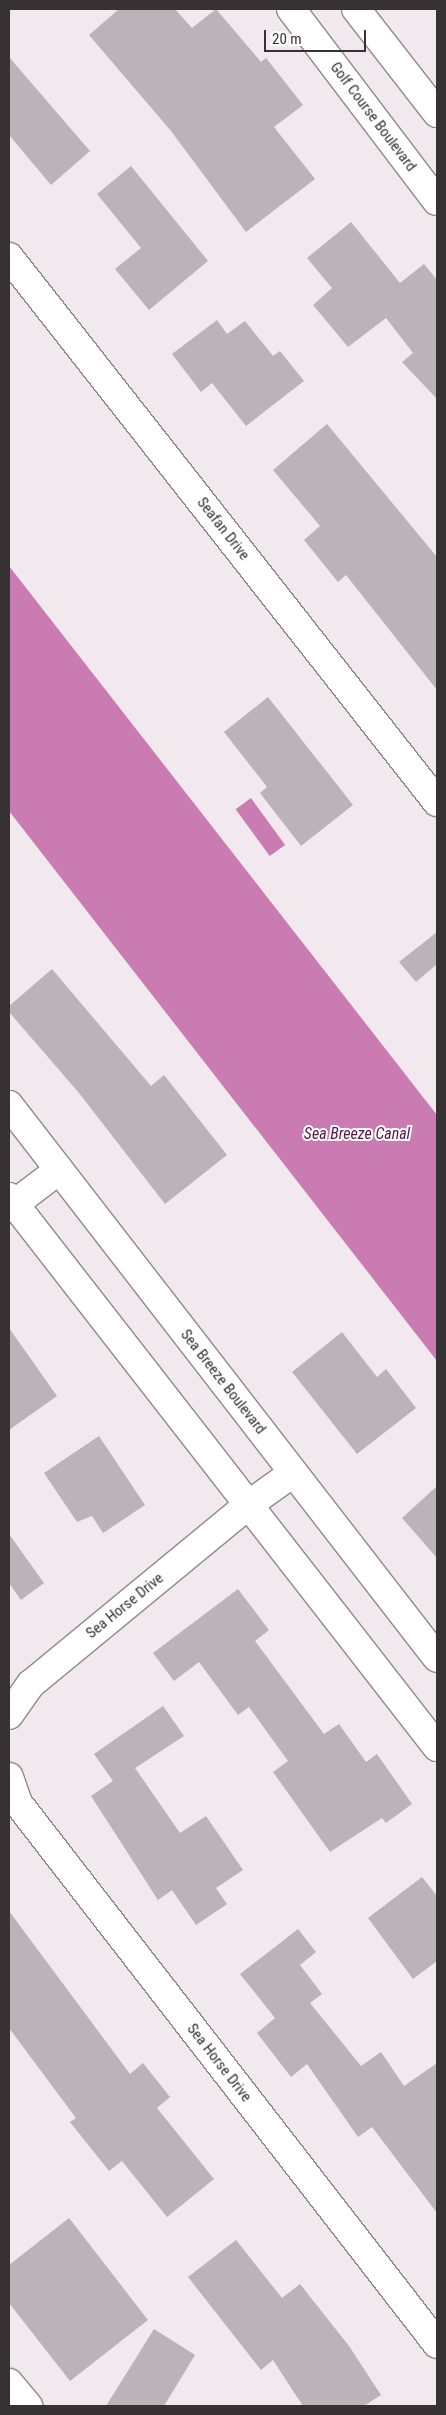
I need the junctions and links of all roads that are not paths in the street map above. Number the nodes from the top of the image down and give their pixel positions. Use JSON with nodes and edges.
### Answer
{"nodes":[{"id":1,"x":292,"y":9,"type":"edge"},
{"id":2,"x":356,"y":9,"type":"edge"},
{"id":3,"x":437,"y":113,"type":"edge"},
{"id":4,"x":437,"y":201,"type":"edge"},
{"id":5,"x":9,"y":257,"type":"edge"},
{"id":6,"x":437,"y":802,"type":"edge"},
{"id":7,"x":9,"y":1105,"type":"edge"},
{"id":8,"x":59,"y":1170,"type":"junction"},
{"id":9,"x":10,"y":1203,"type":"edge"},
{"id":10,"x":293,"y":1473,"type":"junction"},
{"id":11,"x":248,"y":1505,"type":"junction"},
{"id":12,"x":437,"y":1658,"type":"edge"},
{"id":13,"x":9,"y":1715,"type":"edge"},
{"id":14,"x":437,"y":1747,"type":"edge"},
{"id":15,"x":9,"y":1777,"type":"edge"},
{"id":16,"x":437,"y":2344,"type":"edge"},
{"id":17,"x":9,"y":2383,"type":"edge"},
{"id":18,"x":28,"y":2406,"type":"edge"}],
"edges":[{"from":1,"to":4,"type":"street","name":"Golf Course Boulevard"},
{"from":2,"to":3,"type":"street"},
{"from":5,"to":6,"type":"street","name":"Seafan Drive"},
{"from":7,"to":8,"type":"street","name":"Sea Breeze Boulevard"},
{"from":8,"to":9,"type":"street"},
{"from":8,"to":10,"type":"street","name":"Sea Breeze Boulevard"},
{"from":9,"to":11,"type":"street"},
{"from":10,"to":11,"type":"street","name":"Sea Horse Drive"},
{"from":10,"to":12,"type":"street","name":"Sea Breeze Boulevard"},
{"from":11,"to":13,"type":"street","name":"Sea Horse Drive"},
{"from":11,"to":14,"type":"street"},
{"from":15,"to":16,"type":"street","name":"Sea Horse Drive"},
{"from":17,"to":18,"type":"street"}]}
